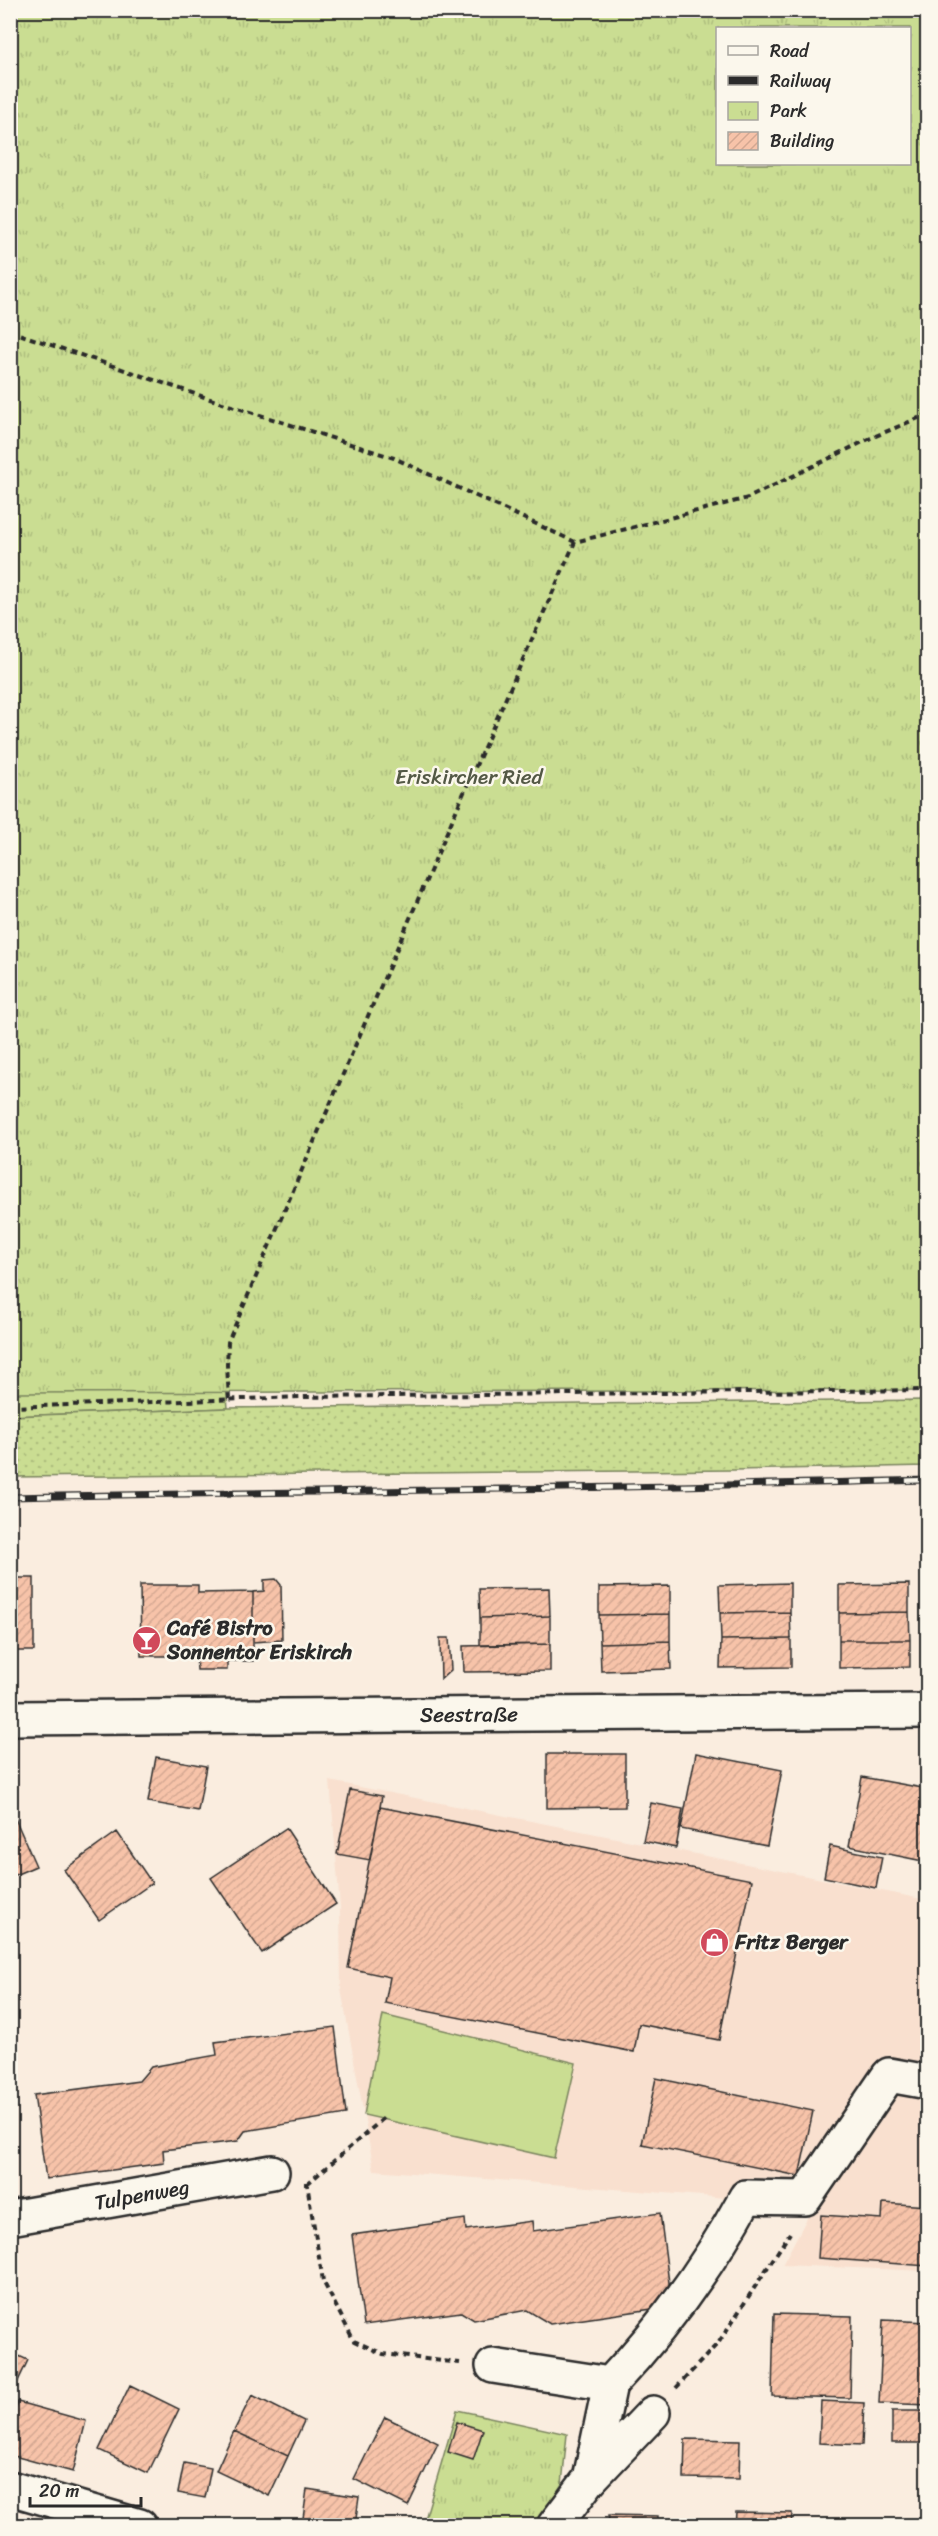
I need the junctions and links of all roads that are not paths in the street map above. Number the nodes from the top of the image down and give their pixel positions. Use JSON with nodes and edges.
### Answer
{"nodes":[{"id":1,"x":927,"y":1710,"type":"edge"},
{"id":2,"x":10,"y":1718,"type":"edge"},
{"id":3,"x":927,"y":2082,"type":"edge"},
{"id":4,"x":272,"y":2172,"type":"road end"},
{"id":5,"x":10,"y":2218,"type":"edge"},
{"id":6,"x":494,"y":2366,"type":"road end"},
{"id":7,"x":610,"y":2384,"type":"junction"},
{"id":8,"x":652,"y":2413,"type":"road end"},
{"id":9,"x":589,"y":2480,"type":"junction"},
{"id":10,"x":10,"y":2488,"type":"edge"},
{"id":11,"x":140,"y":2526,"type":"edge"},
{"id":12,"x":554,"y":2526,"type":"edge"}],
"edges":[{"from":1,"to":2,"type":"street","name":"Seestraße"},
{"from":3,"to":7,"type":"street"},
{"from":4,"to":5,"type":"street","name":"Tulpenweg"},
{"from":6,"to":7,"type":"street"},
{"from":7,"to":9,"type":"street"},
{"from":8,"to":9,"type":"street"},
{"from":9,"to":12,"type":"street"},
{"from":10,"to":11,"type":"street"}]}
